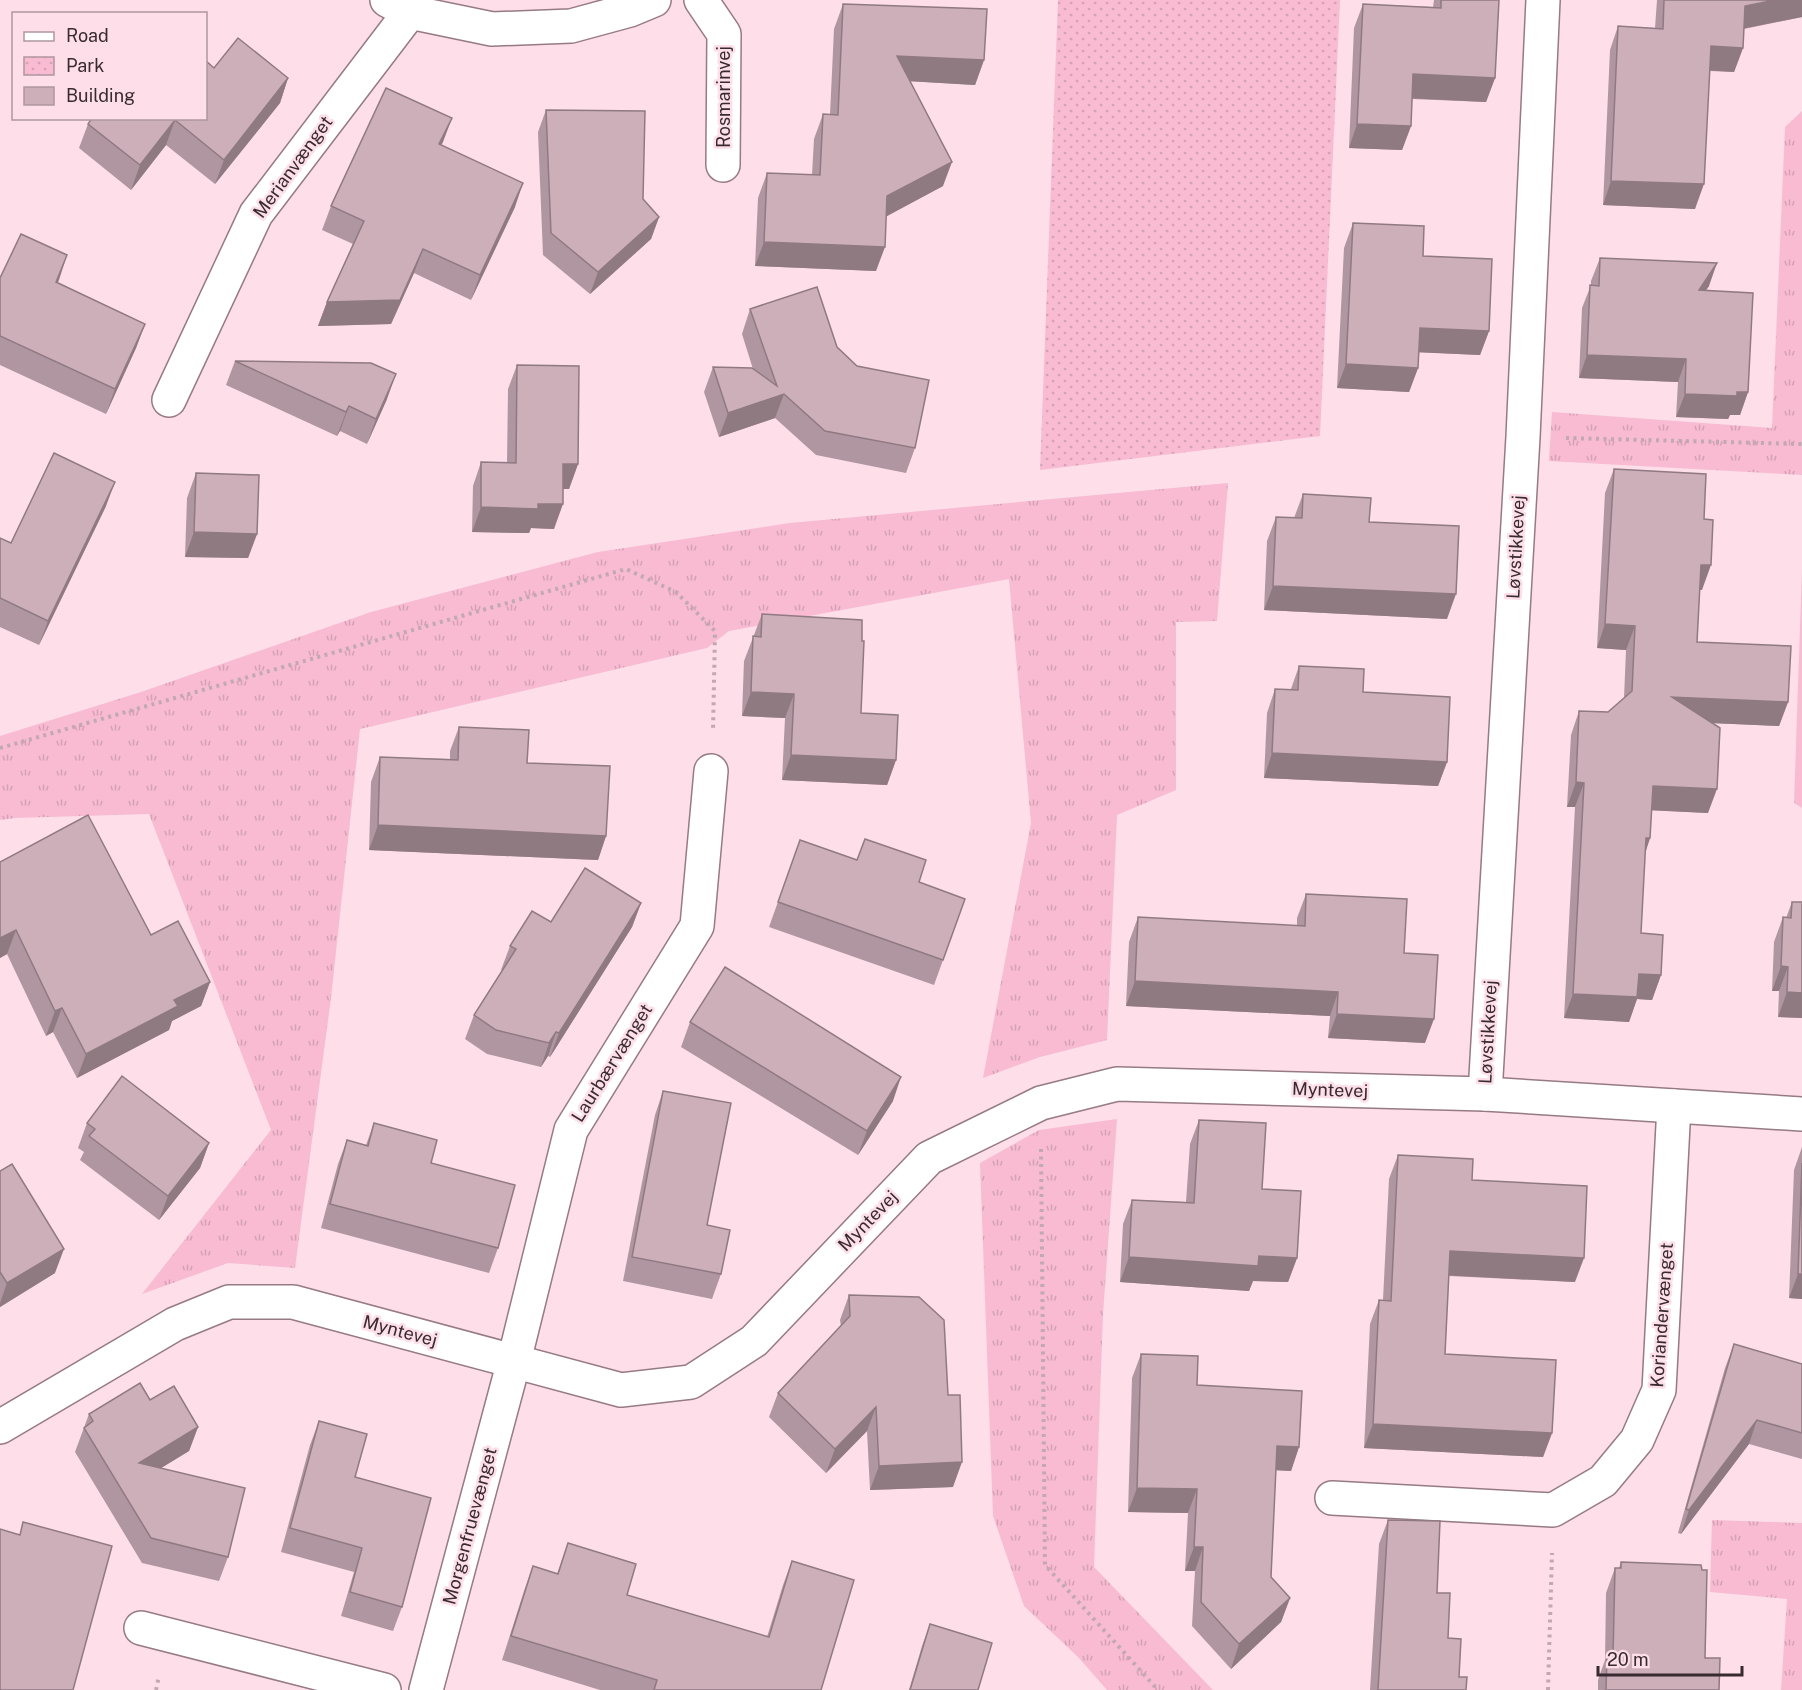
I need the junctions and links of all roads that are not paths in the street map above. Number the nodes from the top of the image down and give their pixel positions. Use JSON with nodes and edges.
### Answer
{"nodes":[{"id":1,"x":654,"y":0,"type":"edge"},
{"id":2,"x":701,"y":0,"type":"edge"},
{"id":3,"x":1542,"y":0,"type":"edge"},
{"id":4,"x":399,"y":6,"type":"edge"},
{"id":5,"x":723,"y":165,"type":"dead end"},
{"id":6,"x":169,"y":400,"type":"dead end"},
{"id":7,"x":711,"y":771,"type":"road end"},
{"id":8,"x":1485,"y":1094,"type":"junction"},
{"id":9,"x":1674,"y":1106,"type":"junction"},
{"id":10,"x":1802,"y":1114,"type":"edge"},
{"id":11,"x":514,"y":1361,"type":"junction"},
{"id":12,"x":0,"y":1427,"type":"edge"},
{"id":13,"x":1332,"y":1498,"type":"dead end"},
{"id":14,"x":141,"y":1628,"type":"dead end"},
{"id":15,"x":384,"y":1690,"type":"edge"},
{"id":16,"x":426,"y":1690,"type":"edge"}],
"edges":[{"from":1,"to":4,"type":"street"},
{"from":2,"to":5,"type":"street","name":"Rosmarinvej"},
{"from":3,"to":8,"type":"street","name":"Løvstikkevej"},
{"from":4,"to":6,"type":"street","name":"Merianvænget"},
{"from":7,"to":11,"type":"street","name":"Laurbærvænget"},
{"from":8,"to":9,"type":"street","name":"Myntevej"},
{"from":8,"to":11,"type":"street","name":"Myntevej"},
{"from":9,"to":10,"type":"street","name":"Myntevej"},
{"from":9,"to":13,"type":"street","name":"Koriandervænget"},
{"from":11,"to":12,"type":"street","name":"Myntevej"},
{"from":11,"to":16,"type":"street","name":"Morgenfruevænget"},
{"from":14,"to":15,"type":"street"}]}
